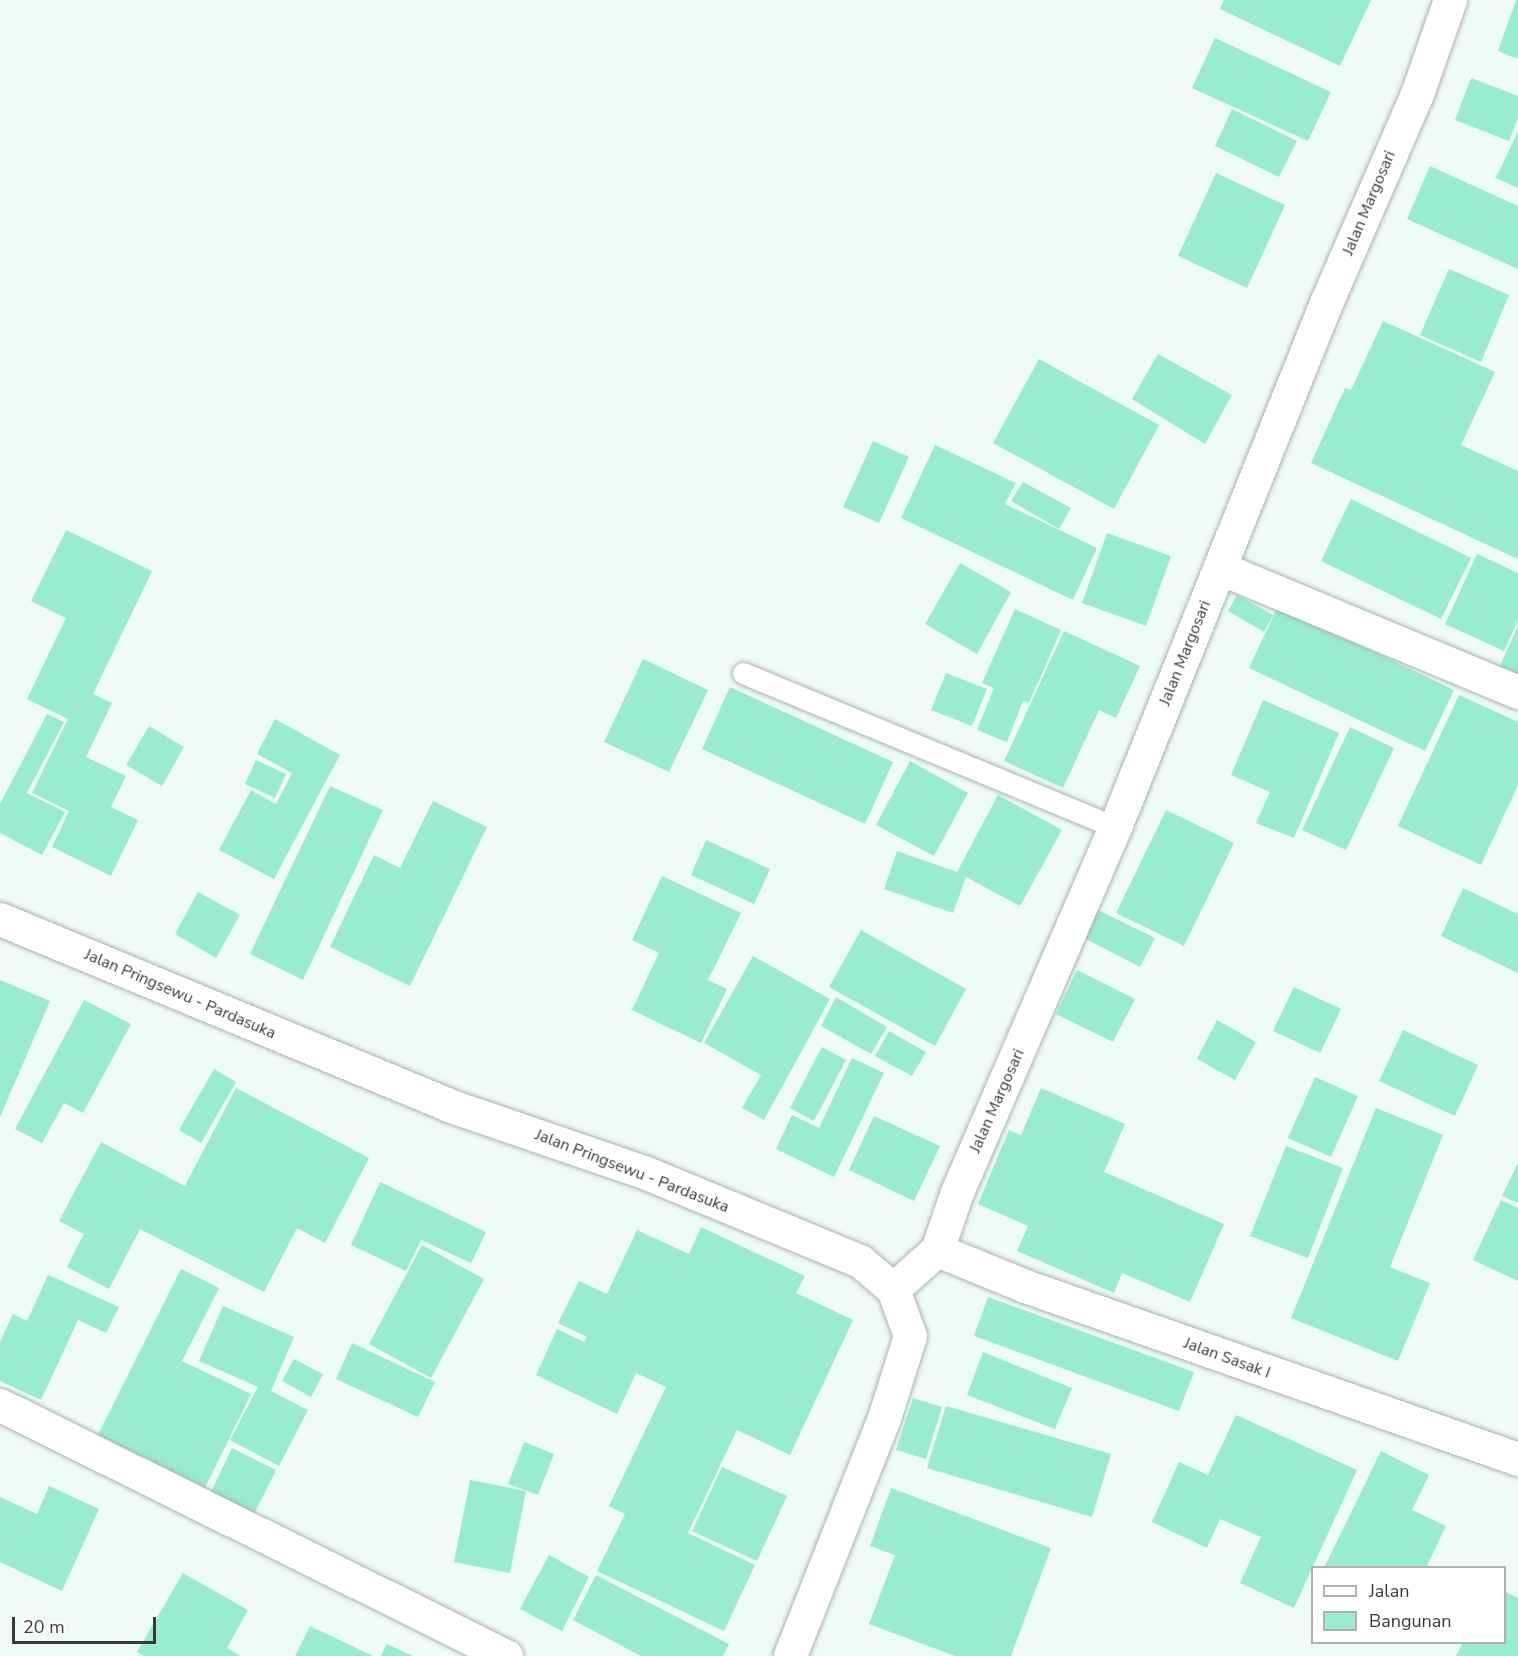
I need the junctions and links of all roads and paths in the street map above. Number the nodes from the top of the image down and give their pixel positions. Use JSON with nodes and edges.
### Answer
{"nodes":[{"id":1,"x":1450,"y":0,"type":"edge"},
{"id":2,"x":1220,"y":568,"type":"junction"},
{"id":3,"x":743,"y":673,"type":"dead end"},
{"id":4,"x":1518,"y":692,"type":"edge"},
{"id":5,"x":1115,"y":827,"type":"junction"},
{"id":6,"x":0,"y":919,"type":"edge"},
{"id":7,"x":938,"y":1250,"type":"junction"},
{"id":8,"x":894,"y":1289,"type":"junction"},
{"id":9,"x":0,"y":1405,"type":"edge"},
{"id":10,"x":1518,"y":1459,"type":"edge"},
{"id":11,"x":506,"y":1656,"type":"edge"},
{"id":12,"x":790,"y":1656,"type":"edge"}],
"edges":[{"from":1,"to":2,"type":"street","name":"Jalan Margosari"},
{"from":2,"to":4,"type":"street"},
{"from":2,"to":5,"type":"street","name":"Jalan Margosari"},
{"from":3,"to":5,"type":"lane"},
{"from":5,"to":7,"type":"street","name":"Jalan Margosari"},
{"from":6,"to":8,"type":"street","name":"Jalan Pringsewu - Pardasuka"},
{"from":7,"to":8,"type":"street"},
{"from":7,"to":10,"type":"street","name":"Jalan Sasak I"},
{"from":8,"to":12,"type":"street"},
{"from":9,"to":11,"type":"street"}]}
